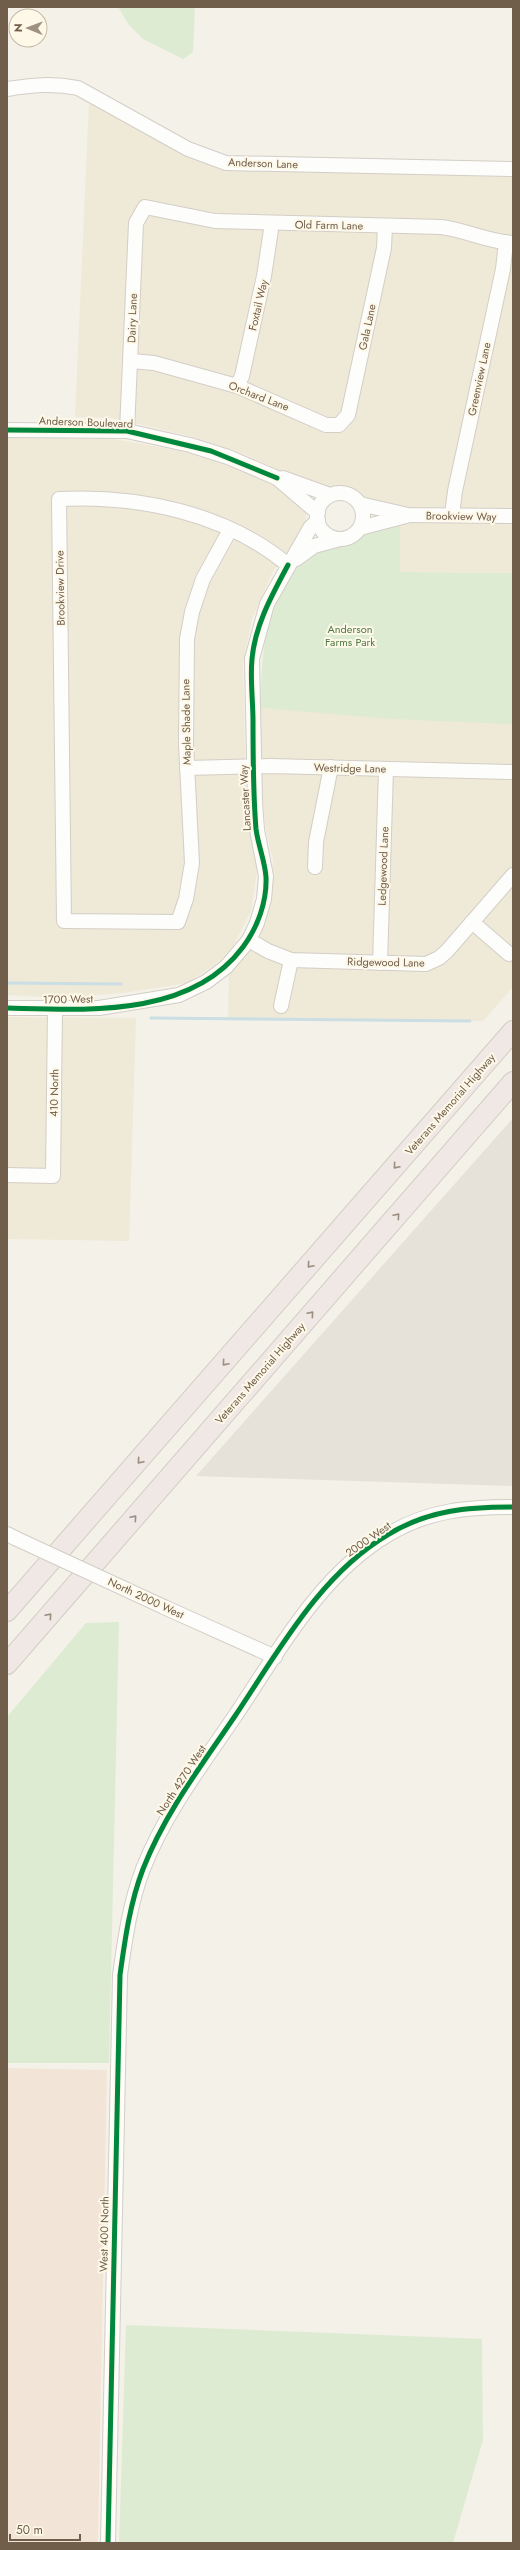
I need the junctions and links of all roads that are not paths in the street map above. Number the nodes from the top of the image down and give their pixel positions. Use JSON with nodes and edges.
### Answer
{"nodes":[{"id":1,"x":7,"y":89,"type":"edge"},
{"id":2,"x":513,"y":169,"type":"edge"},
{"id":3,"x":145,"y":206,"type":"joint"},
{"id":4,"x":272,"y":223,"type":"junction"},
{"id":5,"x":386,"y":226,"type":"junction"},
{"id":6,"x":509,"y":242,"type":"edge"},
{"id":7,"x":131,"y":361,"type":"junction"},
{"id":8,"x":238,"y":386,"type":"junction"},
{"id":9,"x":340,"y":425,"type":"joint"},
{"id":10,"x":7,"y":430,"type":"edge"},
{"id":11,"x":127,"y":431,"type":"junction"},
{"id":12,"x":277,"y":478,"type":"junction"},
{"id":13,"x":330,"y":495,"type":"junction"},
{"id":14,"x":360,"y":504,"type":"junction"},
{"id":15,"x":408,"y":515,"type":"junction"},
{"id":16,"x":452,"y":516,"type":"junction"},
{"id":17,"x":513,"y":516,"type":"edge"},
{"id":18,"x":318,"y":517,"type":"junction"},
{"id":19,"x":360,"y":528,"type":"junction"},
{"id":20,"x":230,"y":530,"type":"junction"},
{"id":21,"x":341,"y":539,"type":"junction"},
{"id":22,"x":288,"y":565,"type":"junction"},
{"id":23,"x":253,"y":767,"type":"junction"},
{"id":24,"x":187,"y":768,"type":"junction"},
{"id":25,"x":331,"y":768,"type":"junction"},
{"id":26,"x":386,"y":769,"type":"junction"},
{"id":27,"x":513,"y":772,"type":"edge"},
{"id":28,"x":315,"y":867,"type":"dead end"},
{"id":29,"x":513,"y":875,"type":"edge"},
{"id":30,"x":178,"y":922,"type":"joint"},
{"id":31,"x":472,"y":922,"type":"junction"},
{"id":32,"x":249,"y":940,"type":"junction"},
{"id":33,"x":509,"y":954,"type":"dead end"},
{"id":34,"x":291,"y":960,"type":"junction"},
{"id":35,"x":380,"y":963,"type":"junction"},
{"id":36,"x":130,"y":1005,"type":"joint"},
{"id":37,"x":281,"y":1006,"type":"dead end"},
{"id":38,"x":7,"y":1008,"type":"edge"},
{"id":39,"x":55,"y":1009,"type":"junction"},
{"id":40,"x":513,"y":1031,"type":"edge"},
{"id":41,"x":513,"y":1082,"type":"edge"},
{"id":42,"x":7,"y":1175,"type":"edge"},
{"id":43,"x":513,"y":1507,"type":"edge"},
{"id":44,"x":12,"y":1536,"type":"edge"},
{"id":45,"x":7,"y":1610,"type":"edge"},
{"id":46,"x":275,"y":1657,"type":"junction"},
{"id":47,"x":7,"y":1664,"type":"edge"},
{"id":48,"x":127,"y":1926,"type":"joint"},
{"id":49,"x":108,"y":2543,"type":"edge"}],
"edges":[{"from":1,"to":2,"type":"street","name":"Anderson Lane"},
{"from":3,"to":4,"type":"street","name":"Old Farm Lane"},
{"from":3,"to":7,"type":"street","name":"Dairy Lane"},
{"from":4,"to":5,"type":"street","name":"Old Farm Lane"},
{"from":4,"to":8,"type":"street","name":"Foxtail Way"},
{"from":5,"to":6,"type":"street","name":"Old Farm Lane"},
{"from":5,"to":9,"type":"street","name":"Gala Lane"},
{"from":6,"to":16,"type":"street","name":"Greenview Lane"},
{"from":7,"to":8,"type":"street","name":"Orchard Lane"},
{"from":7,"to":11,"type":"street","name":"Dairy Lane"},
{"from":8,"to":9,"type":"street","name":"Orchard Lane"},
{"from":10,"to":11,"type":"street","name":"Anderson Boulevard"},
{"from":11,"to":12,"type":"street","name":"Anderson Boulevard"},
{"from":12,"to":13,"type":"street","name":"Anderson Boulevard"},
{"from":12,"to":18,"type":"street","name":"Anderson Boulevard"},
{"from":13,"to":14,"type":"street"},
{"from":13,"to":18,"type":"street"},
{"from":14,"to":15,"type":"street","name":"Brookview Way"},
{"from":14,"to":19,"type":"street"},
{"from":15,"to":16,"type":"street","name":"Brookview Way"},
{"from":15,"to":19,"type":"street","name":"Brookview Way"},
{"from":16,"to":17,"type":"street","name":"Brookview Way"},
{"from":18,"to":21,"type":"street"},
{"from":18,"to":22,"type":"street","name":"Lancaster Way"},
{"from":19,"to":21,"type":"street"},
{"from":20,"to":22,"type":"street","name":"Brookview Drive"},
{"from":20,"to":24,"type":"street","name":"Maple Shade Lane"},
{"from":20,"to":30,"type":"street","name":"Brookview Drive"},
{"from":21,"to":22,"type":"street","name":"Lancaster Way"},
{"from":22,"to":23,"type":"street","name":"Lancaster Way"},
{"from":23,"to":24,"type":"street","name":"Westridge Lane"},
{"from":23,"to":25,"type":"street","name":"Westridge Lane"},
{"from":23,"to":32,"type":"street","name":"Lancaster Way"},
{"from":24,"to":30,"type":"street","name":"Maple Shade Lane"},
{"from":25,"to":26,"type":"street","name":"Westridge Lane"},
{"from":25,"to":28,"type":"street"},
{"from":26,"to":27,"type":"street","name":"Westridge Lane"},
{"from":26,"to":35,"type":"street","name":"Ledgewood Lane"},
{"from":29,"to":31,"type":"street","name":"Ridgewood Lane"},
{"from":31,"to":33,"type":"street"},
{"from":31,"to":35,"type":"street","name":"Ridgewood Lane"},
{"from":32,"to":34,"type":"street","name":"Ridgewood Lane"},
{"from":32,"to":36,"type":"street","name":"Lancaster Way"},
{"from":34,"to":35,"type":"street","name":"Ridgewood Lane"},
{"from":34,"to":37,"type":"street"},
{"from":36,"to":39,"type":"street","name":"1700 West"},
{"from":38,"to":39,"type":"street","name":"1700 West"},
{"from":39,"to":42,"type":"street","name":"410 North"},
{"from":40,"to":45,"type":"highway","name":"Veterans Memorial Highway","one_way":true},
{"from":47,"to":41,"type":"highway","name":"Veterans Memorial Highway","one_way":true},
{"from":43,"to":46,"type":"street","name":"2000 West"},
{"from":44,"to":46,"type":"street","name":"North 2000 West","bridge":true},
{"from":46,"to":48,"type":"street","name":"North 4270 West"},
{"from":48,"to":49,"type":"street","name":"West 400 North"}]}
